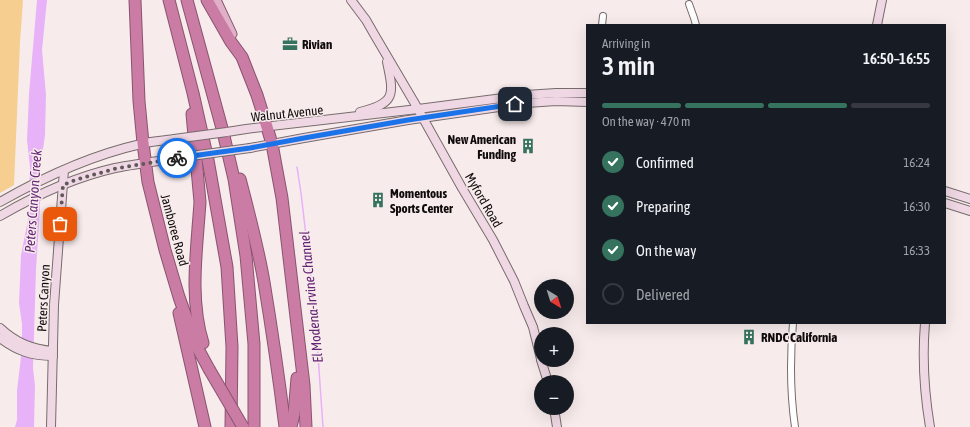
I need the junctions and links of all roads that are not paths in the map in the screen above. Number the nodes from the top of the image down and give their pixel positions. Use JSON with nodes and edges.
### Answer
{"nodes":[{"id":1,"x":135,"y":0,"type":"edge"},
{"id":2,"x":169,"y":0,"type":"edge"},
{"id":3,"x":187,"y":0,"type":"edge"},
{"id":4,"x":207,"y":0,"type":"edge"},
{"id":5,"x":216,"y":0,"type":"edge"},
{"id":6,"x":351,"y":0,"type":"edge"},
{"id":7,"x":882,"y":0,"type":"edge"},
{"id":8,"x":689,"y":4,"type":"dead end"},
{"id":9,"x":603,"y":16,"type":"dead end"},
{"id":10,"x":602,"y":24,"type":"edge"},
{"id":11,"x":696,"y":24,"type":"edge"},
{"id":12,"x":877,"y":24,"type":"edge"},
{"id":13,"x":386,"y":55,"type":"junction"},
{"id":14,"x":242,"y":57,"type":"junction"},
{"id":15,"x":210,"y":85,"type":"junction"},
{"id":16,"x":193,"y":93,"type":"junction"},
{"id":17,"x":586,"y":93,"type":"edge"},
{"id":18,"x":586,"y":102,"type":"edge"},
{"id":19,"x":418,"y":110,"type":"junction"},
{"id":20,"x":423,"y":118,"type":"junction"},
{"id":21,"x":332,"y":120,"type":"junction"},
{"id":22,"x":267,"y":127,"type":"junction"},
{"id":23,"x":143,"y":143,"type":"junction"},
{"id":24,"x":272,"y":144,"type":"junction"},
{"id":25,"x":146,"y":163,"type":"junction"},
{"id":26,"x":64,"y":170,"type":"junction"},
{"id":27,"x":63,"y":185,"type":"junction"},
{"id":28,"x":946,"y":191,"type":"edge"},
{"id":29,"x":970,"y":199,"type":"edge"},
{"id":30,"x":0,"y":202,"type":"edge"},
{"id":31,"x":946,"y":203,"type":"edge"},
{"id":32,"x":970,"y":211,"type":"edge"},
{"id":33,"x":0,"y":216,"type":"edge"},
{"id":34,"x":165,"y":250,"type":"junction"},
{"id":35,"x":793,"y":324,"type":"edge"},
{"id":36,"x":925,"y":324,"type":"edge"},
{"id":37,"x":0,"y":328,"type":"edge"},
{"id":38,"x":534,"y":331,"type":"edge"},
{"id":39,"x":0,"y":338,"type":"edge"},
{"id":40,"x":299,"y":342,"type":"junction"},
{"id":41,"x":15,"y":344,"type":"junction"},
{"id":42,"x":53,"y":353,"type":"junction"},
{"id":43,"x":209,"y":369,"type":"junction"},
{"id":44,"x":555,"y":415,"type":"edge"},
{"id":45,"x":51,"y":427,"type":"edge"},
{"id":46,"x":205,"y":427,"type":"edge"},
{"id":47,"x":231,"y":427,"type":"edge"},
{"id":48,"x":243,"y":427,"type":"edge"},
{"id":49,"x":254,"y":427,"type":"edge"},
{"id":50,"x":285,"y":427,"type":"edge"},
{"id":51,"x":291,"y":427,"type":"edge"},
{"id":52,"x":306,"y":427,"type":"edge"},
{"id":53,"x":557,"y":427,"type":"edge"},
{"id":54,"x":795,"y":427,"type":"edge"},
{"id":55,"x":930,"y":427,"type":"edge"}],
"edges":[{"from":1,"to":23,"type":"highway","name":"Jamboree Road"},
{"from":2,"to":16,"type":"highway"},
{"from":3,"to":15,"type":"highway"},
{"from":4,"to":14,"type":"highway"},
{"from":5,"to":14,"type":"main road"},
{"from":6,"to":13,"type":"main road","name":"Myford Road"},
{"from":7,"to":12,"type":"main road"},
{"from":8,"to":11,"type":"street"},
{"from":9,"to":10,"type":"street"},
{"from":13,"to":19,"type":"main road","name":"Myford Road"},
{"from":13,"to":21,"type":"main road"},
{"from":14,"to":22,"type":"highway"},
{"from":15,"to":49,"type":"highway"},
{"from":15,"to":50,"type":"highway"},
{"from":16,"to":43,"type":"highway"},
{"from":16,"to":47,"type":"highway"},
{"from":17,"to":19,"type":"main road","name":"Walnut Avenue"},
{"from":18,"to":20,"type":"main road","name":"Walnut Avenue"},
{"from":19,"to":20,"type":"main road","name":"Myford Road"},
{"from":19,"to":21,"type":"main road","name":"Walnut Avenue"},
{"from":20,"to":24,"type":"main road","name":"Walnut Avenue"},
{"from":20,"to":38,"type":"main road","name":"Myford Road"},
{"from":21,"to":22,"type":"main road","name":"Walnut Avenue"},
{"from":22,"to":23,"type":"main road","name":"Walnut Avenue","bridge":true},
{"from":22,"to":24,"type":"highway"},
{"from":23,"to":25,"type":"highway","name":"Jamboree Road"},
{"from":23,"to":26,"type":"main road","name":"Walnut Avenue"},
{"from":24,"to":25,"type":"main road","name":"Walnut Avenue","bridge":true},
{"from":24,"to":40,"type":"highway"},
{"from":25,"to":27,"type":"main road","name":"Walnut Avenue"},
{"from":25,"to":34,"type":"highway","name":"Jamboree Road"},
{"from":26,"to":27,"type":"main road","name":"Peters Canyon"},
{"from":26,"to":30,"type":"main road","name":"Walnut Avenue"},
{"from":27,"to":33,"type":"main road","name":"Walnut Avenue"},
{"from":27,"to":42,"type":"main road","name":"Peters Canyon"},
{"from":28,"to":29,"type":"main road"},
{"from":31,"to":32,"type":"main road"},
{"from":34,"to":43,"type":"highway","name":"Jamboree Road"},
{"from":34,"to":46,"type":"highway"},
{"from":35,"to":54,"type":"street"},
{"from":36,"to":55,"type":"main road"},
{"from":37,"to":41,"type":"main road"},
{"from":39,"to":41,"type":"main road"},
{"from":40,"to":51,"type":"highway"},
{"from":40,"to":52,"type":"highway"},
{"from":41,"to":42,"type":"main road"},
{"from":42,"to":45,"type":"main road","name":"Peters Canyon"},
{"from":43,"to":48,"type":"highway","name":"Jamboree Road","bridge":true},
{"from":44,"to":53,"type":"main road"}]}
